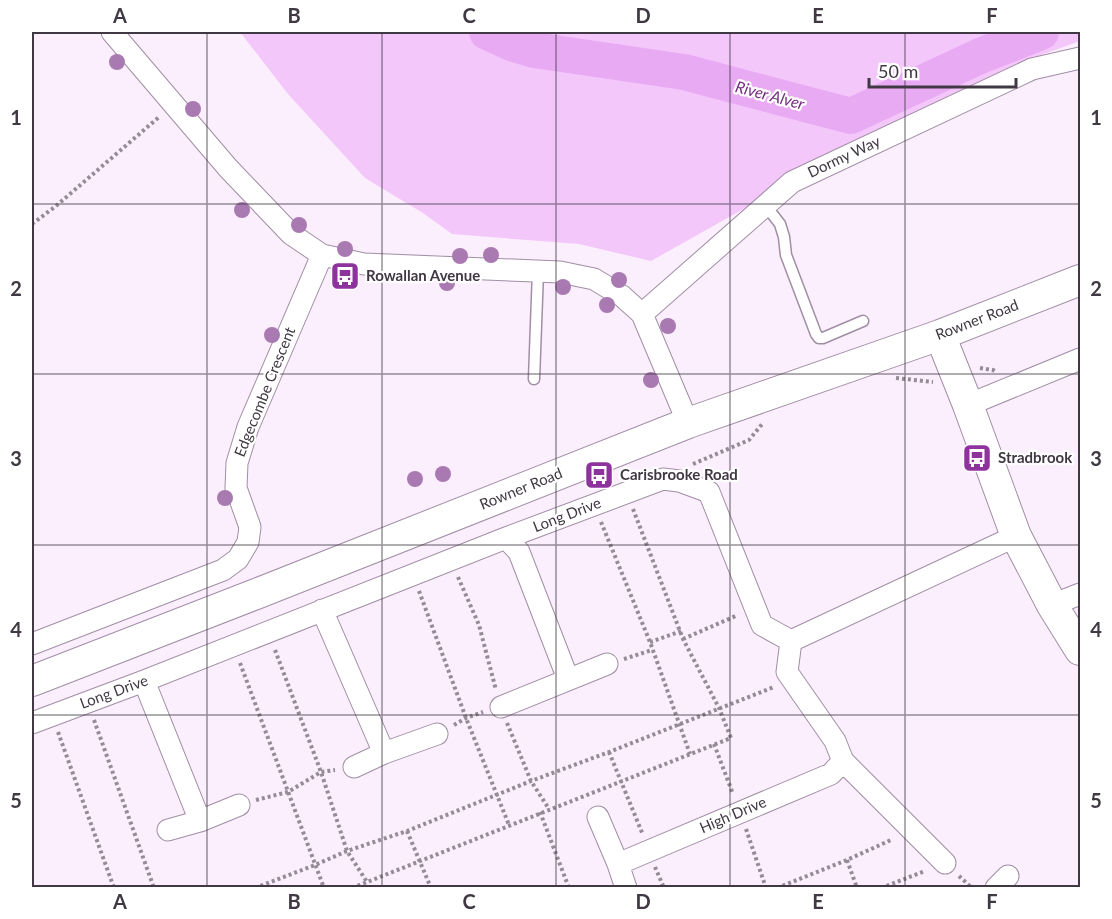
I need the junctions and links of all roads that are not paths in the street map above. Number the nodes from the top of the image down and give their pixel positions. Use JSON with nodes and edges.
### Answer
{"nodes":[{"id":1,"x":112,"y":32,"type":"edge"},
{"id":2,"x":1080,"y":58,"type":"edge"},
{"id":3,"x":764,"y":207,"type":"junction"},
{"id":4,"x":322,"y":255,"type":"junction"},
{"id":5,"x":538,"y":271,"type":"junction"},
{"id":6,"x":1080,"y":280,"type":"edge"},
{"id":7,"x":642,"y":314,"type":"junction"},
{"id":8,"x":863,"y":321,"type":"dead end"},
{"id":9,"x":940,"y":334,"type":"junction"},
{"id":10,"x":1080,"y":359,"type":"edge"},
{"id":11,"x":534,"y":379,"type":"dead end"},
{"id":12,"x":968,"y":405,"type":"junction"},
{"id":13,"x":687,"y":423,"type":"junction"},
{"id":14,"x":1016,"y":536,"type":"junction"},
{"id":15,"x":506,"y":538,"type":"junction"},
{"id":16,"x":1080,"y":594,"type":"edge"},
{"id":17,"x":1052,"y":605,"type":"junction"},
{"id":18,"x":322,"y":610,"type":"junction"},
{"id":19,"x":791,"y":641,"type":"junction"},
{"id":20,"x":32,"y":644,"type":"edge"},
{"id":21,"x":1080,"y":650,"type":"edge"},
{"id":22,"x":607,"y":664,"type":"road end"},
{"id":23,"x":568,"y":679,"type":"junction"},
{"id":24,"x":32,"y":681,"type":"edge"},
{"id":25,"x":144,"y":681,"type":"junction"},
{"id":26,"x":501,"y":707,"type":"road end"},
{"id":27,"x":32,"y":723,"type":"edge"},
{"id":28,"x":437,"y":734,"type":"road end"},
{"id":29,"x":384,"y":753,"type":"junction"},
{"id":30,"x":843,"y":760,"type":"junction"},
{"id":31,"x":354,"y":767,"type":"road end"},
{"id":32,"x":239,"y":805,"type":"road end"},
{"id":33,"x":598,"y":817,"type":"dead end"},
{"id":34,"x":200,"y":821,"type":"junction"},
{"id":35,"x":168,"y":830,"type":"dead end"},
{"id":36,"x":945,"y":863,"type":"road end"},
{"id":37,"x":618,"y":864,"type":"junction"},
{"id":38,"x":626,"y":888,"type":"edge"}],
"edges":[{"from":1,"to":4,"type":"street"},
{"from":2,"to":3,"type":"street","name":"Dormy Way"},
{"from":3,"to":7,"type":"street","name":"Dormy Way"},
{"from":3,"to":8,"type":"lane"},
{"from":4,"to":5,"type":"street"},
{"from":4,"to":20,"type":"street","name":"Edgecombe Crescent"},
{"from":5,"to":7,"type":"street"},
{"from":5,"to":11,"type":"lane"},
{"from":6,"to":9,"type":"main road","name":"Rowner Road"},
{"from":7,"to":13,"type":"street"},
{"from":9,"to":12,"type":"main road"},
{"from":9,"to":13,"type":"main road","name":"Rowner Road"},
{"from":10,"to":12,"type":"street"},
{"from":12,"to":14,"type":"main road"},
{"from":13,"to":24,"type":"main road","name":"Rowner Road"},
{"from":14,"to":17,"type":"main road"},
{"from":14,"to":19,"type":"street"},
{"from":15,"to":18,"type":"street","name":"Long Drive"},
{"from":15,"to":19,"type":"street","name":"Long Drive"},
{"from":15,"to":23,"type":"street"},
{"from":16,"to":17,"type":"street"},
{"from":17,"to":21,"type":"main road"},
{"from":18,"to":25,"type":"street","name":"Long Drive"},
{"from":18,"to":29,"type":"street"},
{"from":19,"to":30,"type":"street"},
{"from":22,"to":23,"type":"street"},
{"from":23,"to":26,"type":"street"},
{"from":25,"to":27,"type":"street","name":"Long Drive"},
{"from":25,"to":34,"type":"street"},
{"from":28,"to":29,"type":"street"},
{"from":29,"to":31,"type":"street"},
{"from":30,"to":36,"type":"street"},
{"from":30,"to":37,"type":"street","name":"High Drive"},
{"from":32,"to":34,"type":"street"},
{"from":33,"to":37,"type":"street"},
{"from":34,"to":35,"type":"street"},
{"from":37,"to":38,"type":"street"}]}
